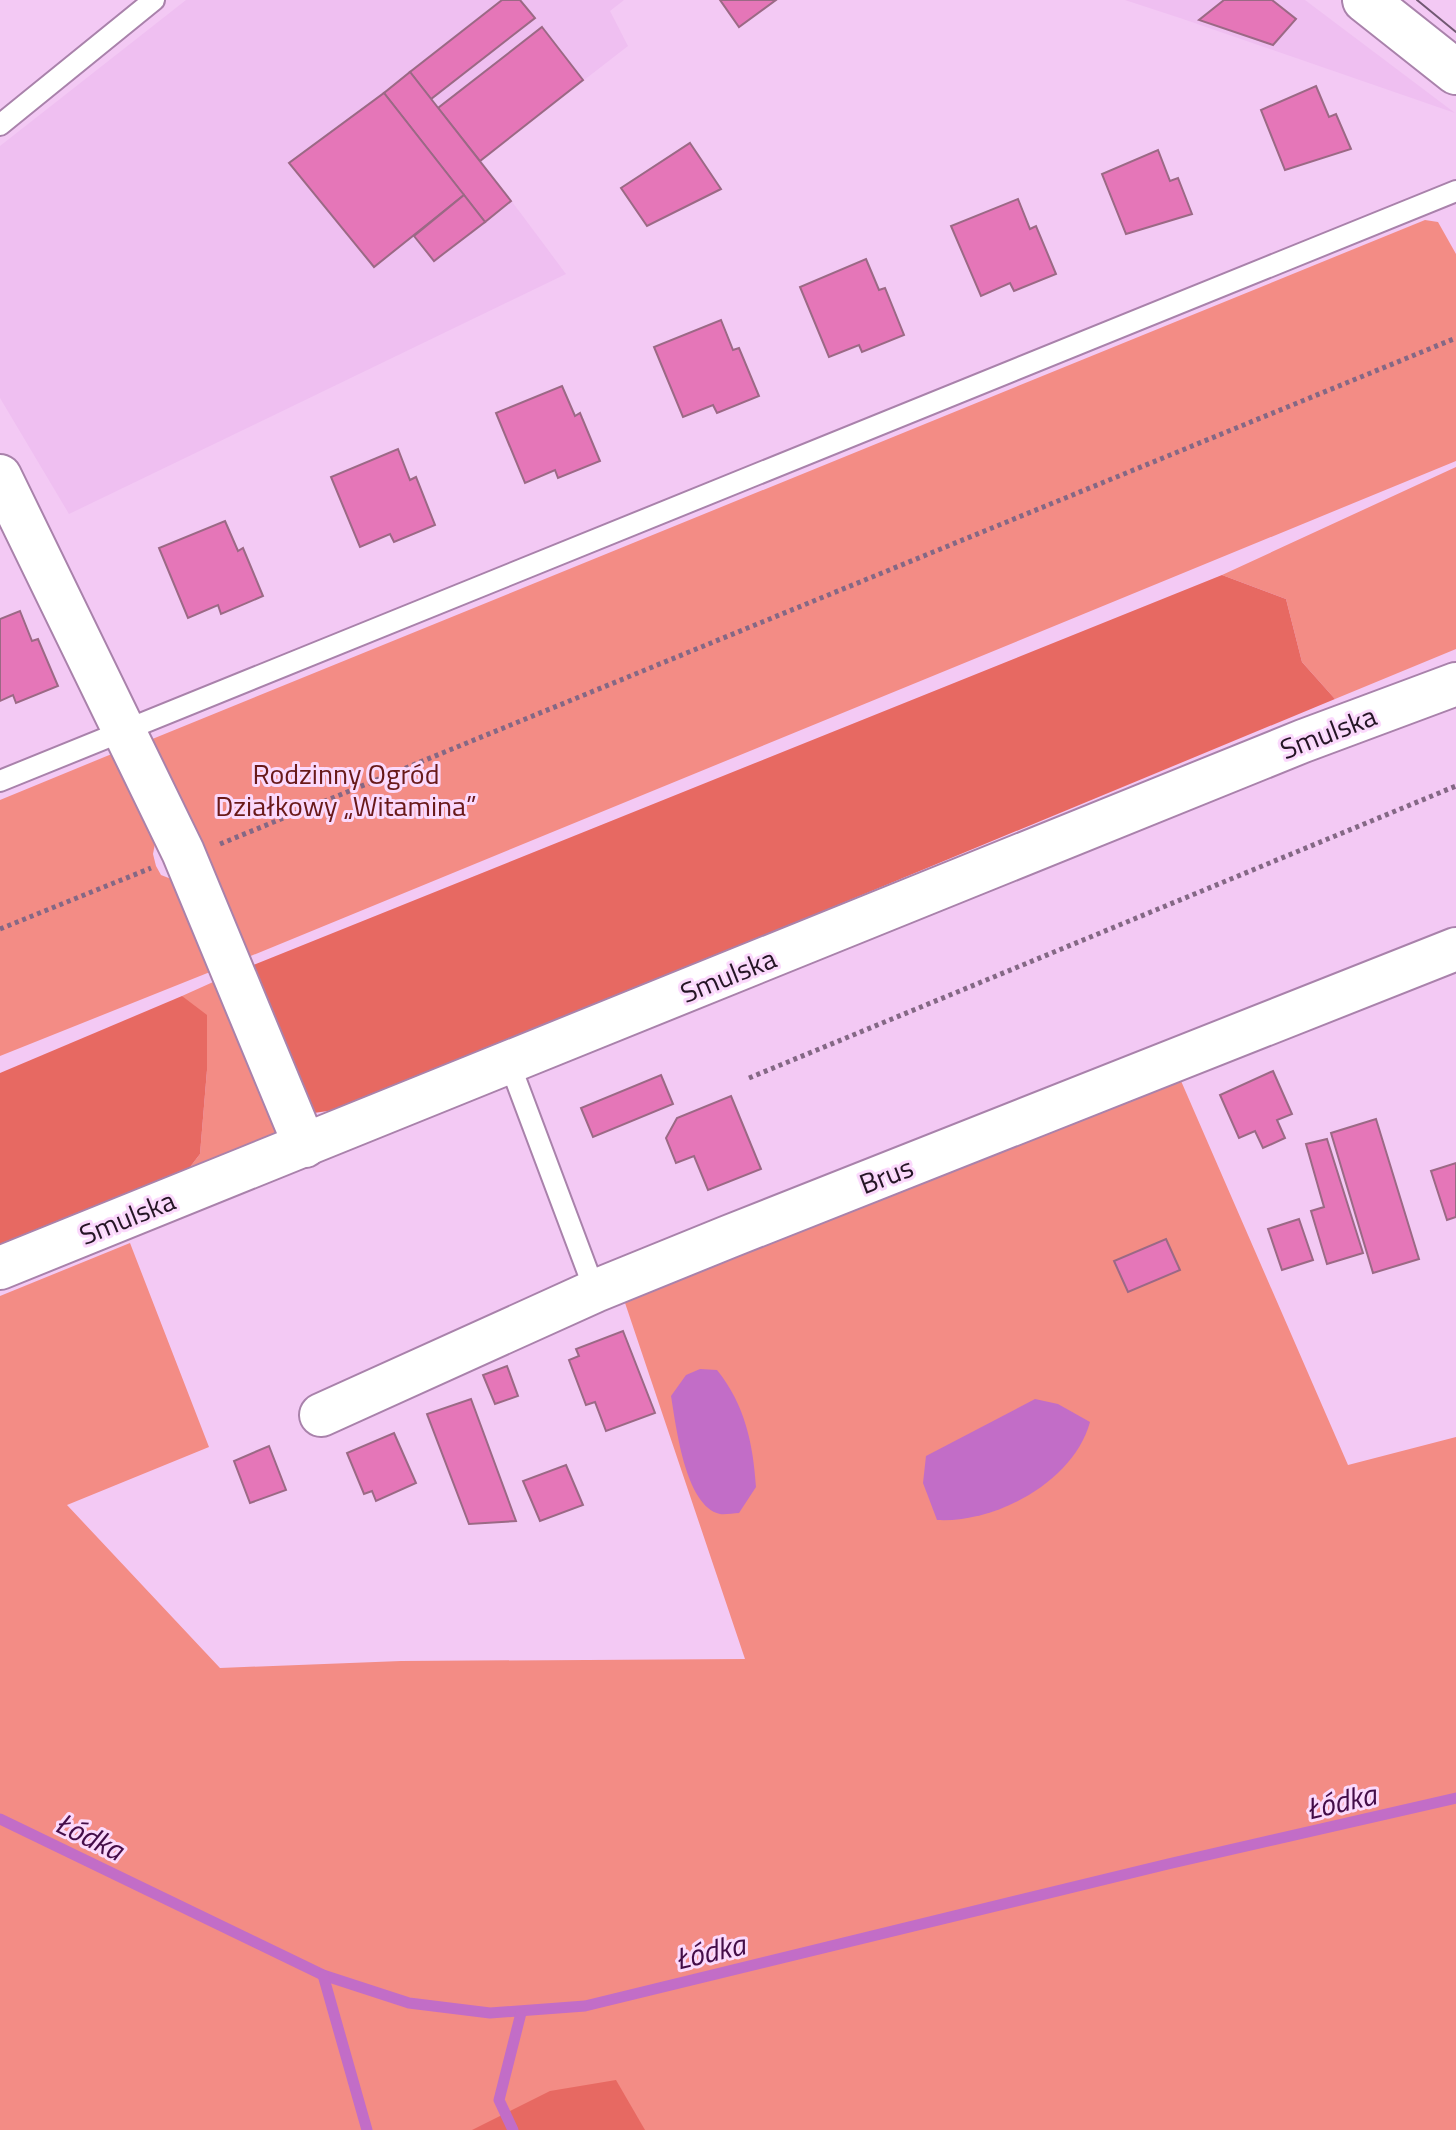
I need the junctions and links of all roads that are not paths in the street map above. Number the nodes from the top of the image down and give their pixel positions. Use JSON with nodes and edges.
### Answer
{"nodes":[{"id":1,"x":154,"y":0,"type":"edge"},
{"id":2,"x":1365,"y":0,"type":"edge"},
{"id":3,"x":1456,"y":72,"type":"edge"},
{"id":4,"x":0,"y":125,"type":"edge"},
{"id":5,"x":1456,"y":191,"type":"edge"},
{"id":6,"x":4,"y":484,"type":"edge"},
{"id":7,"x":1456,"y":684,"type":"edge"},
{"id":8,"x":125,"y":732,"type":"junction"},
{"id":9,"x":0,"y":781,"type":"edge"},
{"id":10,"x":1456,"y":949,"type":"edge"},
{"id":11,"x":509,"y":1062,"type":"junction"},
{"id":12,"x":305,"y":1146,"type":"junction"},
{"id":13,"x":0,"y":1268,"type":"edge"},
{"id":14,"x":595,"y":1291,"type":"junction"},
{"id":15,"x":321,"y":1415,"type":"dead end"}],
"edges":[{"from":1,"to":4,"type":"lane"},
{"from":2,"to":3,"type":"main road"},
{"from":5,"to":8,"type":"lane"},
{"from":6,"to":8,"type":"street"},
{"from":7,"to":11,"type":"street","name":"Smulska"},
{"from":8,"to":9,"type":"lane"},
{"from":8,"to":12,"type":"street"},
{"from":10,"to":14,"type":"street","name":"Brus"},
{"from":11,"to":12,"type":"street","name":"Smulska"},
{"from":11,"to":14,"type":"lane"},
{"from":12,"to":13,"type":"street","name":"Smulska"},
{"from":14,"to":15,"type":"street","name":"Brus"}]}
